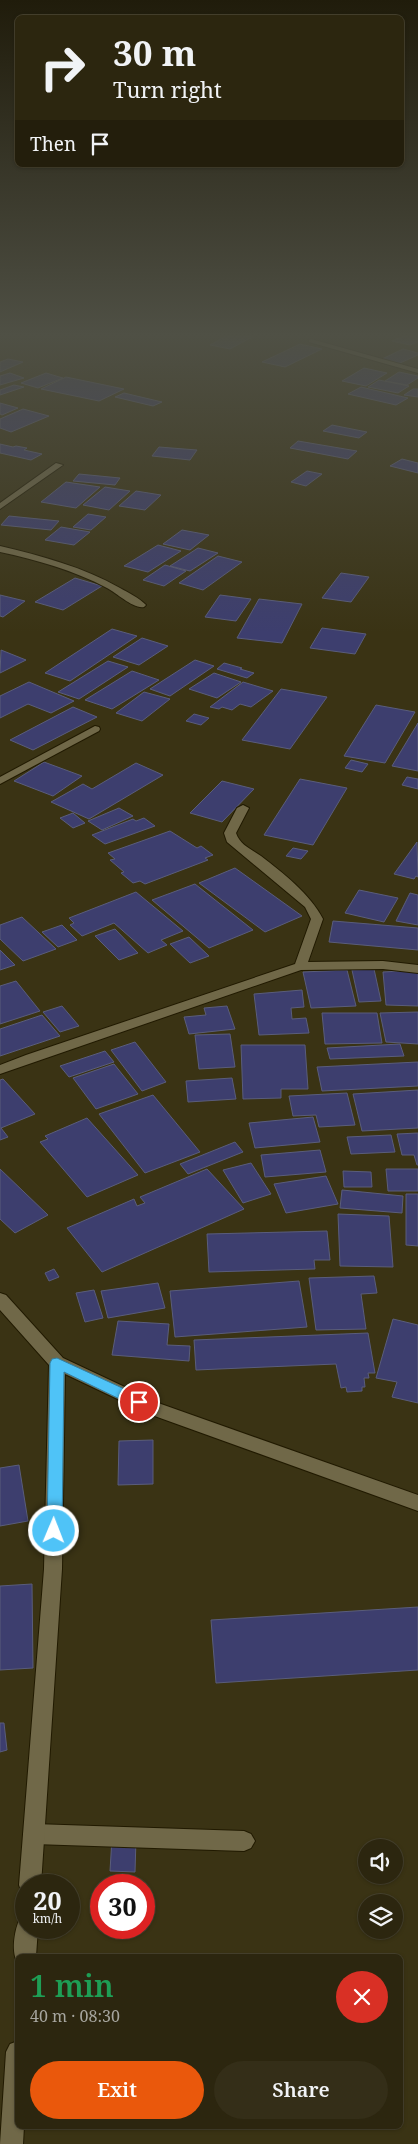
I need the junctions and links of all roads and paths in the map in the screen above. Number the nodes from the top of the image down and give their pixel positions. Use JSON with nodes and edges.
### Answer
{"nodes":[{"id":1,"x":59,"y":464,"type":"dead end"},
{"id":2,"x":0,"y":507,"type":"edge"},
{"id":3,"x":0,"y":549,"type":"edge"},
{"id":4,"x":141,"y":605,"type":"dead end"},
{"id":5,"x":95,"y":729,"type":"dead end"},
{"id":6,"x":0,"y":781,"type":"edge"},
{"id":7,"x":244,"y":808,"type":"dead end"},
{"id":8,"x":300,"y":966,"type":"junction"},
{"id":9,"x":418,"y":969,"type":"edge"},
{"id":10,"x":0,"y":1070,"type":"edge"},
{"id":11,"x":0,"y":1299,"type":"edge"},
{"id":12,"x":57,"y":1363,"type":"junction"},
{"id":13,"x":418,"y":1503,"type":"edge"},
{"id":14,"x":34,"y":1834,"type":"junction"},
{"id":15,"x":244,"y":1842,"type":"dead end"},
{"id":16,"x":31,"y":1874,"type":"edge"},
{"id":17,"x":26,"y":1939,"type":"edge"},
{"id":18,"x":25,"y":1954,"type":"edge"},
{"id":19,"x":15,"y":2091,"type":"edge"},
{"id":20,"x":11,"y":2144,"type":"edge"}],
"edges":[{"from":1,"to":2,"type":"street"},
{"from":3,"to":4,"type":"street"},
{"from":5,"to":6,"type":"street"},
{"from":7,"to":8,"type":"street"},
{"from":8,"to":9,"type":"street"},
{"from":8,"to":10,"type":"street"},
{"from":11,"to":12,"type":"street"},
{"from":12,"to":13,"type":"street"},
{"from":12,"to":14,"type":"street"},
{"from":14,"to":15,"type":"street"},
{"from":14,"to":16,"type":"street"},
{"from":17,"to":18,"type":"street"},
{"from":19,"to":20,"type":"street"}]}
